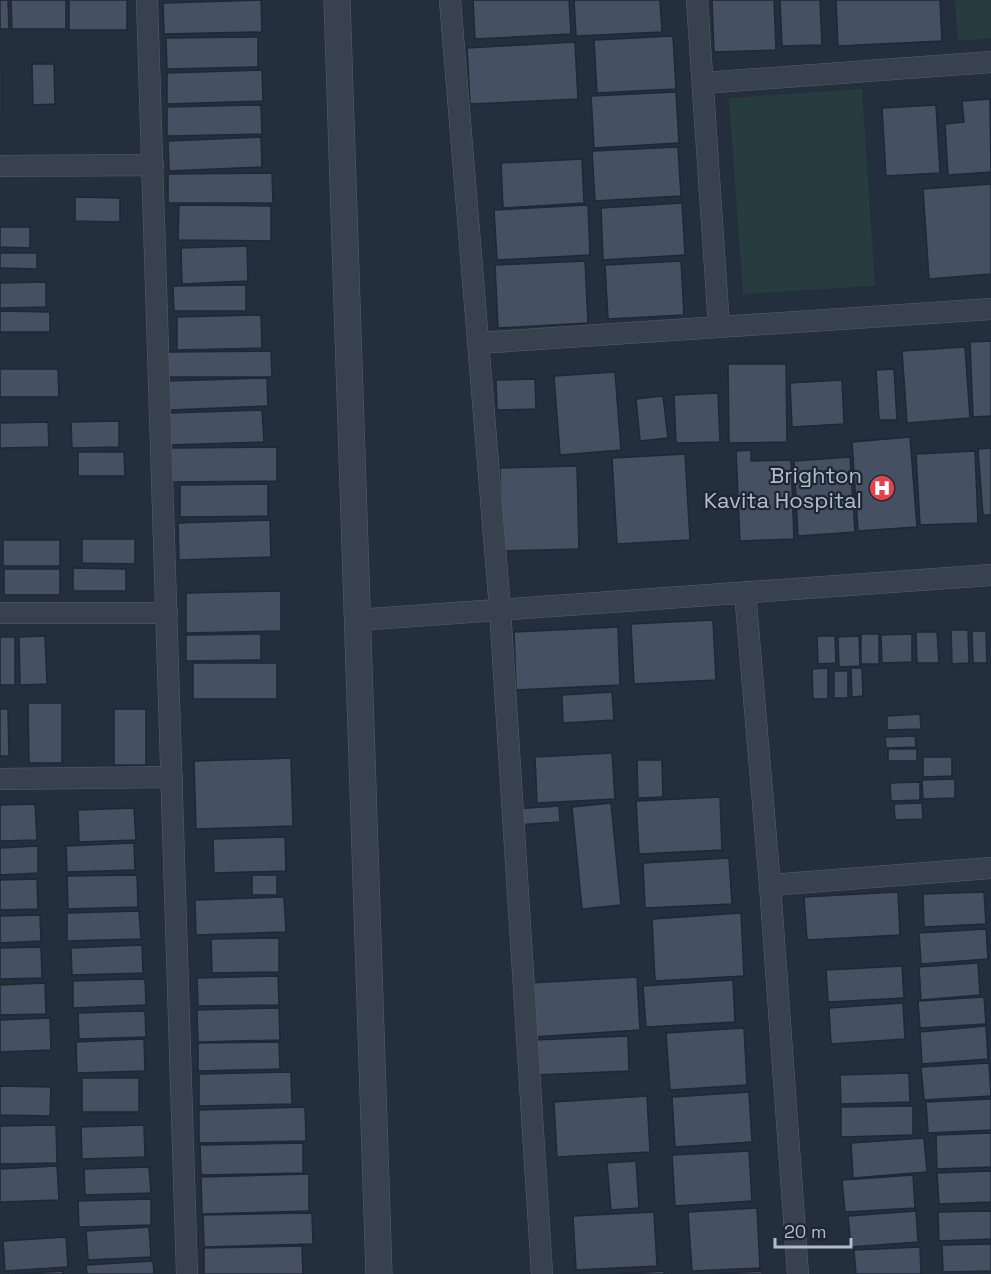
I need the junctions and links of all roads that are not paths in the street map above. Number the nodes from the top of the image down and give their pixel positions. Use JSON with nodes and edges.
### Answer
{"nodes":[{"id":1,"x":147,"y":0,"type":"edge"},
{"id":2,"x":337,"y":0,"type":"edge"},
{"id":3,"x":450,"y":0,"type":"edge"},
{"id":4,"x":698,"y":0,"type":"edge"},
{"id":5,"x":991,"y":62,"type":"edge"},
{"id":6,"x":703,"y":83,"type":"junction"},
{"id":7,"x":153,"y":165,"type":"junction"},
{"id":8,"x":0,"y":166,"type":"edge"},
{"id":9,"x":991,"y":309,"type":"edge"},
{"id":10,"x":719,"y":327,"type":"junction"},
{"id":11,"x":478,"y":343,"type":"junction"},
{"id":12,"x":991,"y":575,"type":"edge"},
{"id":13,"x":746,"y":592,"type":"junction"},
{"id":14,"x":500,"y":609,"type":"junction"},
{"id":15,"x":0,"y":613,"type":"edge"},
{"id":16,"x":167,"y":613,"type":"junction"},
{"id":17,"x":357,"y":620,"type":"junction"},
{"id":18,"x":172,"y":777,"type":"junction"},
{"id":19,"x":0,"y":779,"type":"edge"},
{"id":20,"x":991,"y":868,"type":"edge"},
{"id":21,"x":770,"y":885,"type":"junction"},
{"id":22,"x":187,"y":1274,"type":"edge"},
{"id":23,"x":379,"y":1274,"type":"edge"},
{"id":24,"x":542,"y":1274,"type":"edge"},
{"id":25,"x":798,"y":1274,"type":"edge"}],
"edges":[{"from":1,"to":7,"type":"street"},
{"from":2,"to":17,"type":"street"},
{"from":3,"to":11,"type":"street"},
{"from":4,"to":6,"type":"street"},
{"from":5,"to":6,"type":"street"},
{"from":6,"to":10,"type":"street"},
{"from":7,"to":8,"type":"street"},
{"from":7,"to":16,"type":"street"},
{"from":9,"to":10,"type":"street"},
{"from":10,"to":11,"type":"street"},
{"from":11,"to":14,"type":"street"},
{"from":12,"to":13,"type":"street"},
{"from":13,"to":14,"type":"street"},
{"from":13,"to":21,"type":"street"},
{"from":14,"to":17,"type":"street"},
{"from":14,"to":24,"type":"street"},
{"from":15,"to":16,"type":"street"},
{"from":16,"to":18,"type":"street"},
{"from":17,"to":23,"type":"street"},
{"from":18,"to":19,"type":"street"},
{"from":18,"to":22,"type":"street"},
{"from":20,"to":21,"type":"street"},
{"from":21,"to":25,"type":"street"}]}
